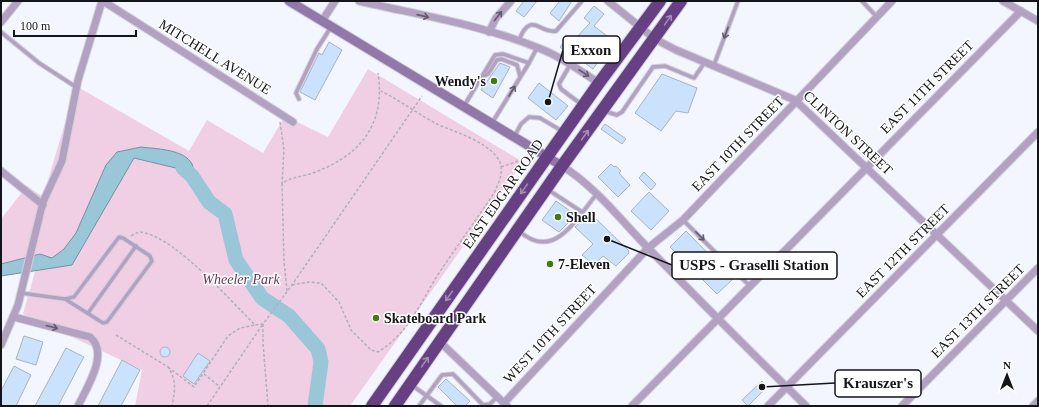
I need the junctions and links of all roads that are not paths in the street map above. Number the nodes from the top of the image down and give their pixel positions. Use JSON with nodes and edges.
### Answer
{"nodes":[{"id":1,"x":18,"y":1,"type":"edge"},
{"id":2,"x":102,"y":1,"type":"edge"},
{"id":3,"x":289,"y":1,"type":"edge"},
{"id":4,"x":334,"y":1,"type":"edge"},
{"id":5,"x":358,"y":1,"type":"edge"},
{"id":6,"x":510,"y":1,"type":"edge"},
{"id":7,"x":582,"y":1,"type":"edge"},
{"id":8,"x":608,"y":1,"type":"edge"},
{"id":9,"x":660,"y":1,"type":"edge"},
{"id":10,"x":681,"y":1,"type":"edge"},
{"id":11,"x":738,"y":1,"type":"edge"},
{"id":12,"x":862,"y":1,"type":"edge"},
{"id":13,"x":892,"y":1,"type":"edge"},
{"id":14,"x":1003,"y":1,"type":"edge"},
{"id":15,"x":386,"y":4,"type":"edge"},
{"id":16,"x":1021,"y":11,"type":"junction"},
{"id":17,"x":877,"y":17,"type":"junction"},
{"id":18,"x":2,"y":19,"type":"edge"},
{"id":19,"x":322,"y":21,"type":"junction"},
{"id":20,"x":1038,"y":21,"type":"edge"},
{"id":21,"x":331,"y":27,"type":"junction"},
{"id":22,"x":641,"y":28,"type":"junction"},
{"id":23,"x":1,"y":32,"type":"edge"},
{"id":24,"x":489,"y":32,"type":"junction"},
{"id":25,"x":655,"y":39,"type":"junction"},
{"id":26,"x":518,"y":41,"type":"junction"},
{"id":27,"x":537,"y":48,"type":"junction"},
{"id":28,"x":705,"y":62,"type":"junction"},
{"id":29,"x":529,"y":63,"type":"junction"},
{"id":30,"x":570,"y":65,"type":"junction"},
{"id":31,"x":714,"y":66,"type":"junction"},
{"id":32,"x":520,"y":76,"type":"junction"},
{"id":33,"x":480,"y":78,"type":"junction"},
{"id":34,"x":599,"y":83,"type":"junction"},
{"id":35,"x":76,"y":87,"type":"junction"},
{"id":36,"x":299,"y":99,"type":"dead end"},
{"id":37,"x":796,"y":101,"type":"junction"},
{"id":38,"x":584,"y":106,"type":"junction"},
{"id":39,"x":463,"y":108,"type":"junction"},
{"id":40,"x":603,"y":111,"type":"junction"},
{"id":41,"x":293,"y":122,"type":"dead end"},
{"id":42,"x":492,"y":124,"type":"junction"},
{"id":43,"x":1038,"y":132,"type":"edge"},
{"id":44,"x":564,"y":133,"type":"junction"},
{"id":45,"x":513,"y":138,"type":"junction"},
{"id":46,"x":547,"y":158,"type":"junction"},
{"id":47,"x":562,"y":166,"type":"junction"},
{"id":48,"x":866,"y":168,"type":"junction"},
{"id":49,"x":1,"y":171,"type":"edge"},
{"id":50,"x":547,"y":189,"type":"junction"},
{"id":51,"x":596,"y":194,"type":"junction"},
{"id":52,"x":43,"y":205,"type":"junction"},
{"id":53,"x":582,"y":212,"type":"junction"},
{"id":54,"x":683,"y":220,"type":"junction"},
{"id":55,"x":518,"y":230,"type":"junction"},
{"id":56,"x":937,"y":235,"type":"junction"},
{"id":57,"x":136,"y":246,"type":"junction"},
{"id":58,"x":648,"y":248,"type":"junction"},
{"id":59,"x":1038,"y":268,"type":"edge"},
{"id":60,"x":750,"y":286,"type":"junction"},
{"id":61,"x":21,"y":293,"type":"junction"},
{"id":62,"x":65,"y":299,"type":"junction"},
{"id":63,"x":1005,"y":301,"type":"junction"},
{"id":64,"x":88,"y":313,"type":"junction"},
{"id":65,"x":14,"y":317,"type":"junction"},
{"id":66,"x":718,"y":319,"type":"junction"},
{"id":67,"x":1038,"y":331,"type":"edge"},
{"id":68,"x":440,"y":342,"type":"junction"},
{"id":69,"x":1,"y":345,"type":"edge"},
{"id":70,"x":410,"y":384,"type":"junction"},
{"id":71,"x":787,"y":387,"type":"junction"},
{"id":72,"x":427,"y":395,"type":"junction"},
{"id":73,"x":497,"y":397,"type":"junction"},
{"id":74,"x":1038,"y":401,"type":"edge"},
{"id":75,"x":481,"y":405,"type":"edge"},
{"id":76,"x":490,"y":405,"type":"edge"},
{"id":77,"x":506,"y":405,"type":"edge"},
{"id":78,"x":78,"y":406,"type":"edge"},
{"id":79,"x":372,"y":406,"type":"edge"},
{"id":80,"x":395,"y":406,"type":"edge"},
{"id":81,"x":419,"y":406,"type":"edge"},
{"id":82,"x":441,"y":406,"type":"edge"},
{"id":83,"x":632,"y":406,"type":"edge"},
{"id":84,"x":768,"y":406,"type":"edge"},
{"id":85,"x":806,"y":406,"type":"edge"},
{"id":86,"x":902,"y":406,"type":"edge"},
{"id":87,"x":1033,"y":406,"type":"edge"}],
"edges":[{"from":1,"to":18,"type":"street"},
{"from":2,"to":35,"type":"street"},
{"from":2,"to":41,"type":"street","name":"MITCHELL AVENUE"},
{"from":3,"to":19,"type":"main road"},
{"from":4,"to":19,"type":"street"},
{"from":5,"to":15,"type":"street"},
{"from":24,"to":6,"type":"street","one_way":true},
{"from":7,"to":26,"type":"lane"},
{"from":8,"to":22,"type":"street","name":"CLINTON STREET"},
{"from":9,"to":22,"type":"highway","name":"EAST EDGAR ROAD"},
{"from":25,"to":10,"type":"highway","one_way":true},
{"from":11,"to":31,"type":"lane","one_way":true},
{"from":12,"to":17,"type":"lane"},
{"from":13,"to":17,"type":"street","name":"EAST 10TH STREET"},
{"from":14,"to":16,"type":"street"},
{"from":15,"to":24,"type":"street","one_way":true},
{"from":16,"to":20,"type":"street"},
{"from":16,"to":48,"type":"street","name":"EAST 11TH STREET"},
{"from":17,"to":37,"type":"street","name":"EAST 10TH STREET"},
{"from":19,"to":21,"type":"main road"},
{"from":21,"to":36,"type":"lane"},
{"from":21,"to":39,"type":"main road"},
{"from":22,"to":25,"type":"street","name":"CLINTON STREET"},
{"from":22,"to":34,"type":"highway","name":"EAST EDGAR ROAD"},
{"from":23,"to":35,"type":"lane"},
{"from":24,"to":26,"type":"street"},
{"from":25,"to":28,"type":"street","name":"CLINTON STREET"},
{"from":25,"to":40,"type":"highway"},
{"from":26,"to":27,"type":"street"},
{"from":27,"to":29,"type":"lane"},
{"from":27,"to":30,"type":"street"},
{"from":28,"to":31,"type":"street","name":"CLINTON STREET"},
{"from":28,"to":40,"type":"lane"},
{"from":29,"to":32,"type":"lane"},
{"from":29,"to":33,"type":"lane"},
{"from":30,"to":34,"type":"street","one_way":true},
{"from":30,"to":38,"type":"lane"},
{"from":31,"to":37,"type":"street","name":"CLINTON STREET"},
{"from":32,"to":33,"type":"lane"},
{"from":42,"to":32,"type":"lane","one_way":true},
{"from":33,"to":39,"type":"lane"},
{"from":34,"to":38,"type":"highway","name":"EAST EDGAR ROAD"},
{"from":35,"to":52,"type":"street"},
{"from":37,"to":48,"type":"street","name":"CLINTON STREET"},
{"from":37,"to":54,"type":"street","name":"EAST 10TH STREET"},
{"from":38,"to":44,"type":"highway","name":"EAST EDGAR ROAD"},
{"from":39,"to":42,"type":"main road"},
{"from":47,"to":40,"type":"highway","one_way":true},
{"from":42,"to":45,"type":"main road"},
{"from":43,"to":56,"type":"street","name":"EAST 12TH STREET"},
{"from":44,"to":45,"type":"lane"},
{"from":44,"to":46,"type":"highway","name":"EAST EDGAR ROAD"},
{"from":45,"to":46,"type":"main road"},
{"from":46,"to":47,"type":"main road"},
{"from":46,"to":79,"type":"highway","name":"EAST EDGAR ROAD","one_way":true},
{"from":47,"to":50,"type":"highway"},
{"from":47,"to":51,"type":"street"},
{"from":48,"to":56,"type":"street","name":"CLINTON STREET"},
{"from":48,"to":60,"type":"street","name":"EAST 11TH STREET"},
{"from":49,"to":52,"type":"street"},
{"from":50,"to":53,"type":"lane"},
{"from":50,"to":55,"type":"highway"},
{"from":51,"to":53,"type":"lane"},
{"from":51,"to":58,"type":"street"},
{"from":52,"to":61,"type":"street"},
{"from":53,"to":55,"type":"lane"},
{"from":54,"to":58,"type":"street","name":"EAST 10TH STREET"},
{"from":54,"to":60,"type":"lane","one_way":true},
{"from":55,"to":68,"type":"highway"},
{"from":56,"to":63,"type":"street","name":"CLINTON STREET"},
{"from":56,"to":71,"type":"street","name":"EAST 12TH STREET"},
{"from":57,"to":62,"type":"lane"},
{"from":57,"to":64,"type":"lane"},
{"from":57,"to":64,"type":"lane"},
{"from":58,"to":66,"type":"street"},
{"from":58,"to":77,"type":"street","name":"WEST 10TH STREET"},
{"from":59,"to":63,"type":"street","name":"EAST 13TH STREET"},
{"from":60,"to":66,"type":"street","name":"EAST 11TH STREET"},
{"from":61,"to":62,"type":"lane"},
{"from":61,"to":65,"type":"street"},
{"from":62,"to":64,"type":"lane"},
{"from":63,"to":67,"type":"street","name":"CLINTON STREET"},
{"from":63,"to":86,"type":"street","name":"EAST 13TH STREET"},
{"from":65,"to":69,"type":"street"},
{"from":65,"to":78,"type":"street","one_way":true},
{"from":66,"to":71,"type":"street"},
{"from":66,"to":83,"type":"street","name":"EAST 11TH STREET"},
{"from":70,"to":68,"type":"highway","one_way":true},
{"from":68,"to":73,"type":"street"},
{"from":70,"to":72,"type":"lane"},
{"from":70,"to":80,"type":"highway"},
{"from":71,"to":84,"type":"street","name":"EAST 12TH STREET"},
{"from":71,"to":85,"type":"street"},
{"from":72,"to":75,"type":"lane"},
{"from":72,"to":81,"type":"lane"},
{"from":72,"to":82,"type":"lane"},
{"from":73,"to":76,"type":"lane"},
{"from":73,"to":77,"type":"street"},
{"from":74,"to":87,"type":"street"},
{"from":75,"to":76,"type":"lane"}]}
